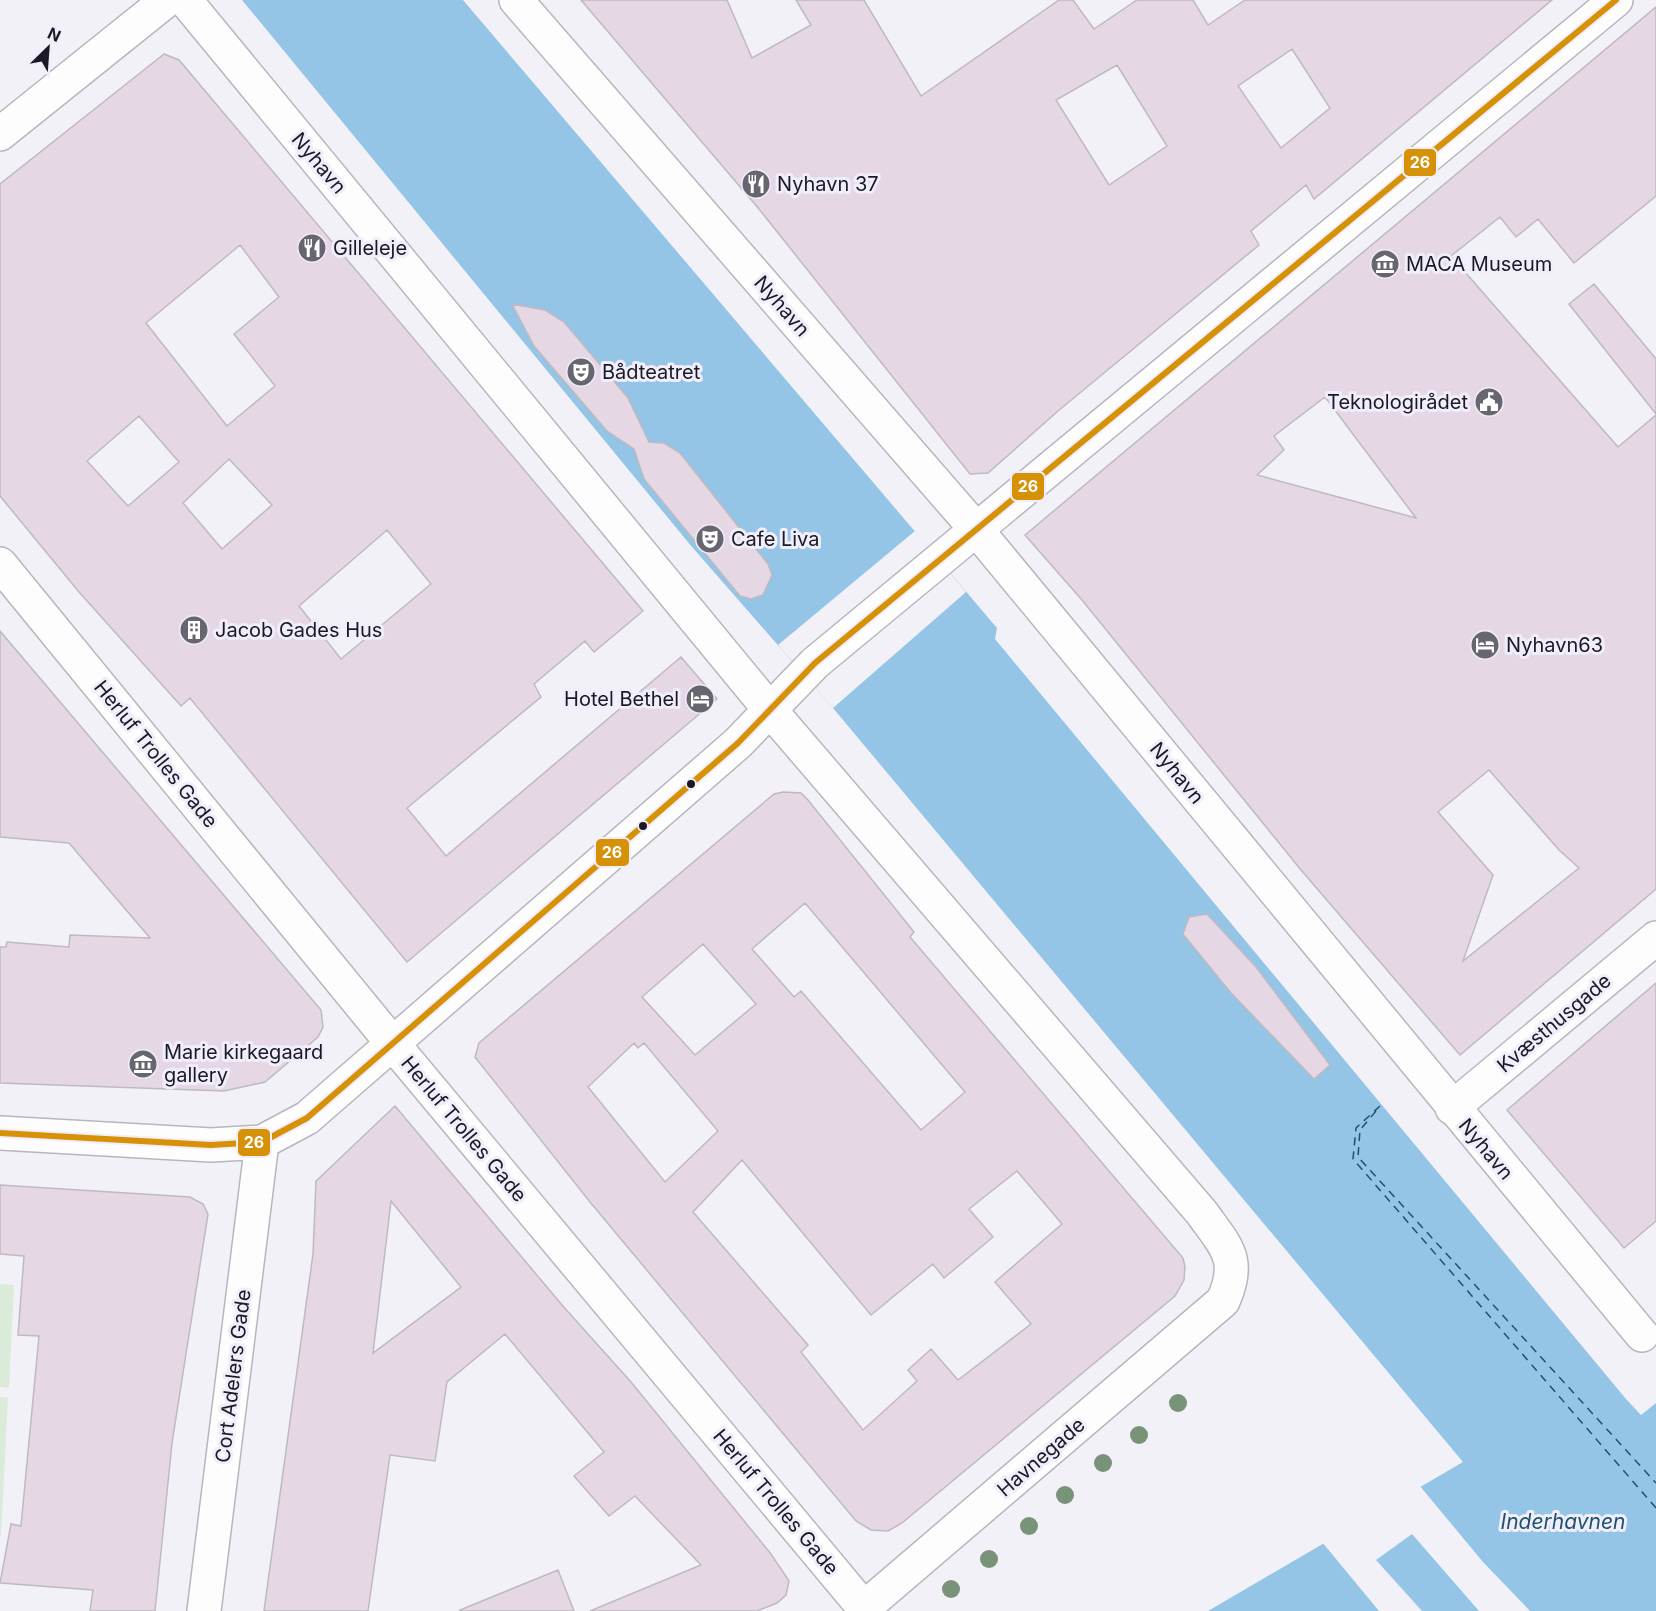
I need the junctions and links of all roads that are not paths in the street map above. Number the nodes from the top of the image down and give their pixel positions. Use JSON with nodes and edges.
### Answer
{"nodes":[{"id":1,"x":167,"y":0,"type":"edge"},
{"id":2,"x":185,"y":0,"type":"edge"},
{"id":3,"x":516,"y":0,"type":"edge"},
{"id":4,"x":1616,"y":0,"type":"edge"},
{"id":5,"x":0,"y":134,"type":"edge"},
{"id":6,"x":975,"y":528,"type":"junction"},
{"id":7,"x":0,"y":564,"type":"edge"},
{"id":8,"x":770,"y":711,"type":"junction"},
{"id":9,"x":1656,"y":938,"type":"edge"},
{"id":10,"x":393,"y":1044,"type":"junction"},
{"id":11,"x":1452,"y":1108,"type":"junction"},
{"id":12,"x":0,"y":1133,"type":"edge"},
{"id":13,"x":262,"y":1142,"type":"junction"},
{"id":14,"x":1223,"y":1301,"type":"joint"},
{"id":15,"x":1642,"y":1335,"type":"dead end"},
{"id":16,"x":861,"y":1609,"type":"edge"},
{"id":17,"x":204,"y":1611,"type":"edge"}],
"edges":[{"from":1,"to":5,"type":"street"},
{"from":2,"to":8,"type":"street","name":"Nyhavn"},
{"from":3,"to":6,"type":"street","name":"Nyhavn"},
{"from":4,"to":6,"type":"street"},
{"from":6,"to":8,"type":"street"},
{"from":6,"to":11,"type":"street","name":"Nyhavn"},
{"from":7,"to":10,"type":"street","name":"Herluf Trolles Gade"},
{"from":8,"to":10,"type":"street"},
{"from":8,"to":14,"type":"street","name":"Nyhavn"},
{"from":9,"to":11,"type":"street","name":"Kvæsthusgade"},
{"from":10,"to":13,"type":"street"},
{"from":10,"to":16,"type":"street","name":"Herluf Trolles Gade"},
{"from":11,"to":15,"type":"street","name":"Nyhavn"},
{"from":12,"to":13,"type":"street"},
{"from":13,"to":17,"type":"street","name":"Cort Adelers Gade"},
{"from":14,"to":16,"type":"street","name":"Havnegade"}]}
